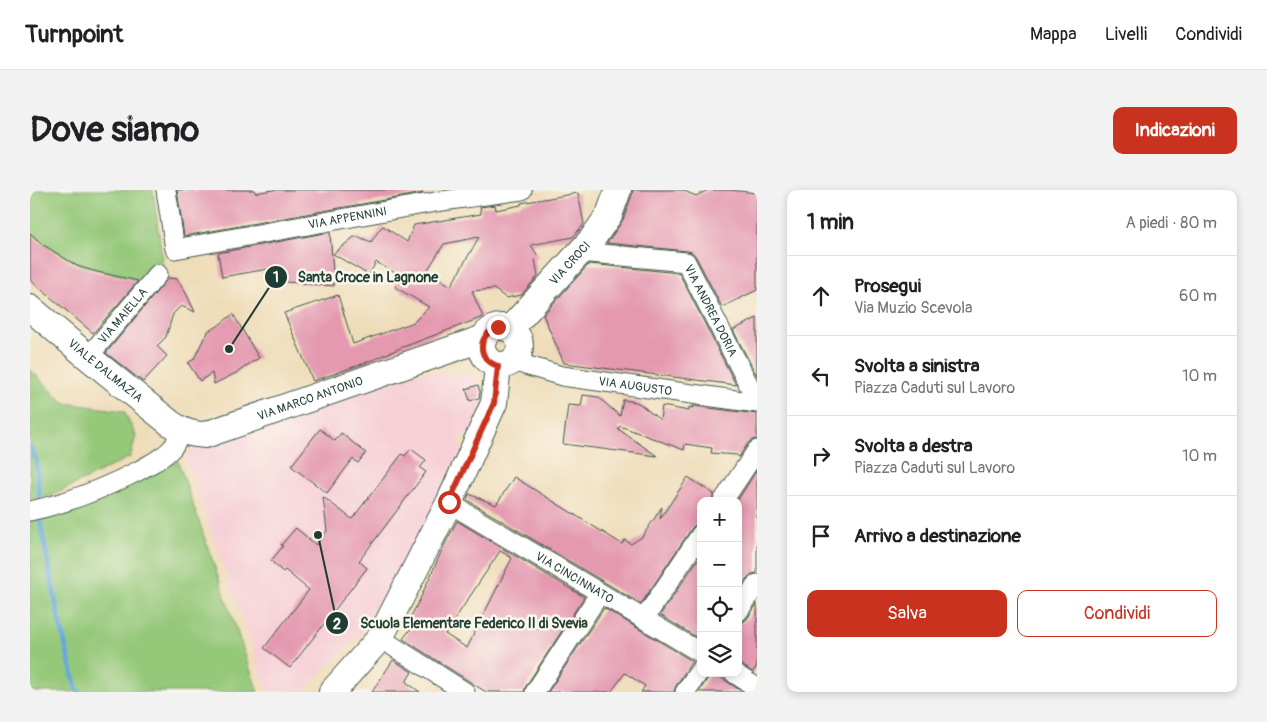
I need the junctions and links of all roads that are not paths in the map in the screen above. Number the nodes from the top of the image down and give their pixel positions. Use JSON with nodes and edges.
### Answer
{"nodes":[{"id":1,"x":166,"y":190,"type":"edge"},
{"id":2,"x":522,"y":190,"type":"edge"},
{"id":3,"x":618,"y":190,"type":"edge"},
{"id":4,"x":434,"y":196,"type":"edge"},
{"id":5,"x":580,"y":252,"type":"junction"},
{"id":6,"x":158,"y":274,"type":"dead end"},
{"id":7,"x":30,"y":308,"type":"edge"},
{"id":8,"x":510,"y":329,"type":"joint"},
{"id":9,"x":496,"y":355,"type":"junction"},
{"id":10,"x":88,"y":357,"type":"junction"},
{"id":11,"x":757,"y":402,"type":"edge"},
{"id":12,"x":181,"y":431,"type":"junction"},
{"id":13,"x":757,"y":450,"type":"edge"},
{"id":14,"x":726,"y":497,"type":"edge"},
{"id":15,"x":449,"y":502,"type":"junction"},
{"id":16,"x":30,"y":510,"type":"edge"},
{"id":17,"x":697,"y":540,"type":"edge"},
{"id":18,"x":757,"y":584,"type":"edge"},
{"id":19,"x":600,"y":593,"type":"junction"},
{"id":20,"x":742,"y":606,"type":"edge"},
{"id":21,"x":644,"y":619,"type":"junction"},
{"id":22,"x":380,"y":638,"type":"junction"},
{"id":23,"x":697,"y":650,"type":"edge"},
{"id":24,"x":697,"y":675,"type":"edge"},
{"id":25,"x":740,"y":677,"type":"edge"},
{"id":26,"x":757,"y":688,"type":"edge"},
{"id":27,"x":332,"y":692,"type":"edge"},
{"id":28,"x":465,"y":692,"type":"edge"},
{"id":29,"x":536,"y":692,"type":"edge"},
{"id":30,"x":685,"y":692,"type":"edge"}],
"edges":[{"from":1,"to":4,"type":"street","name":"VIA APPENNINI"},
{"from":2,"to":4,"type":"street","name":"VIA APPENNINI"},
{"from":3,"to":5,"type":"main road","name":"VIA CROCI"},
{"from":5,"to":8,"type":"main road","name":"VIA CROCI"},
{"from":5,"to":11,"type":"street","name":"VIA ANDREA DORIA"},
{"from":6,"to":10,"type":"street","name":"VIA MAIELLA"},
{"from":7,"to":10,"type":"main road","name":"VIALE DALMAZIA"},
{"from":8,"to":9,"type":"main road","name":"VIA MARCO ANTONIO"},
{"from":9,"to":11,"type":"street","name":"VIA AUGUSTO"},
{"from":9,"to":12,"type":"main road","name":"VIA MARCO ANTONIO"},
{"from":9,"to":15,"type":"main road"},
{"from":10,"to":12,"type":"main road","name":"VIALE DALMAZIA"},
{"from":12,"to":16,"type":"street"},
{"from":13,"to":14,"type":"street"},
{"from":15,"to":19,"type":"street","name":"VIA CINCINNATO"},
{"from":15,"to":22,"type":"main road"},
{"from":17,"to":21,"type":"street"},
{"from":18,"to":20,"type":"street"},
{"from":19,"to":21,"type":"street","name":"VIA CINCINNATO"},
{"from":19,"to":29,"type":"street"},
{"from":21,"to":23,"type":"street","name":"VIA CINCINNATO"},
{"from":22,"to":27,"type":"main road"},
{"from":22,"to":28,"type":"street"},
{"from":24,"to":30,"type":"street"},
{"from":25,"to":26,"type":"street"}]}
